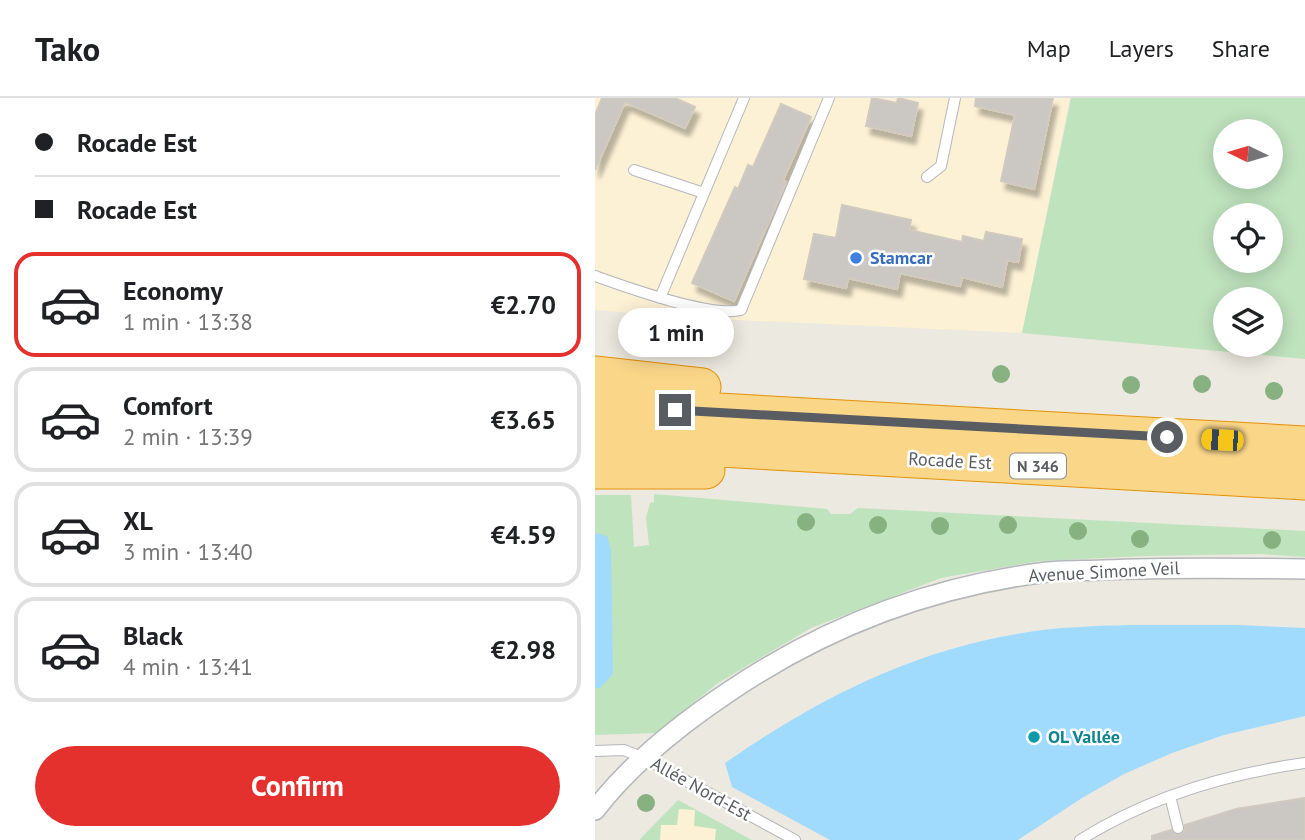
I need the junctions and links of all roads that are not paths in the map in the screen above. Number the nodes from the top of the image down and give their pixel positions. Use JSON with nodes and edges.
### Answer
{"nodes":[{"id":1,"x":744,"y":98,"type":"edge"},
{"id":2,"x":829,"y":98,"type":"edge"},
{"id":3,"x":955,"y":98,"type":"edge"},
{"id":4,"x":634,"y":170,"type":"dead end"},
{"id":5,"x":927,"y":177,"type":"dead end"},
{"id":6,"x":704,"y":193,"type":"junction"},
{"id":7,"x":595,"y":276,"type":"edge"},
{"id":8,"x":660,"y":298,"type":"junction"},
{"id":9,"x":595,"y":375,"type":"edge"},
{"id":10,"x":595,"y":405,"type":"edge"},
{"id":11,"x":837,"y":419,"type":"junction"},
{"id":12,"x":595,"y":441,"type":"edge"},
{"id":13,"x":1305,"y":445,"type":"edge"},
{"id":14,"x":770,"y":451,"type":"junction"},
{"id":15,"x":595,"y":470,"type":"edge"},
{"id":16,"x":1305,"y":481,"type":"edge"},
{"id":17,"x":1305,"y":569,"type":"edge"},
{"id":18,"x":595,"y":751,"type":"edge"},
{"id":19,"x":644,"y":758,"type":"junction"},
{"id":20,"x":1305,"y":763,"type":"edge"},
{"id":21,"x":1170,"y":796,"type":"junction"},
{"id":22,"x":595,"y":810,"type":"edge"},
{"id":23,"x":1178,"y":828,"type":"dead end"},
{"id":24,"x":795,"y":840,"type":"edge"},
{"id":25,"x":1080,"y":840,"type":"edge"}],
"edges":[{"from":1,"to":6,"type":"lane"},
{"from":2,"to":8,"type":"lane"},
{"from":3,"to":5,"type":"lane"},
{"from":4,"to":6,"type":"lane"},
{"from":6,"to":8,"type":"lane"},
{"from":7,"to":8,"type":"lane"},
{"from":9,"to":11,"type":"highway"},
{"from":10,"to":11,"type":"highway","name":"Rocade Est","number":"N 346"},
{"from":11,"to":13,"type":"highway","name":"Rocade Est","number":"N 346"},
{"from":12,"to":14,"type":"highway","name":"Rocade Est","number":"N 346"},
{"from":14,"to":15,"type":"highway"},
{"from":14,"to":16,"type":"highway","name":"Rocade Est","number":"N 346"},
{"from":17,"to":19,"type":"street","name":"Avenue Simone Veil"},
{"from":18,"to":19,"type":"lane","name":"Allée Nord-Est"},
{"from":19,"to":22,"type":"street","name":"Avenue Simone Veil"},
{"from":19,"to":24,"type":"lane","name":"Allée Nord-Est"},
{"from":20,"to":21,"type":"lane"},
{"from":21,"to":23,"type":"lane"},
{"from":21,"to":25,"type":"lane"}]}
